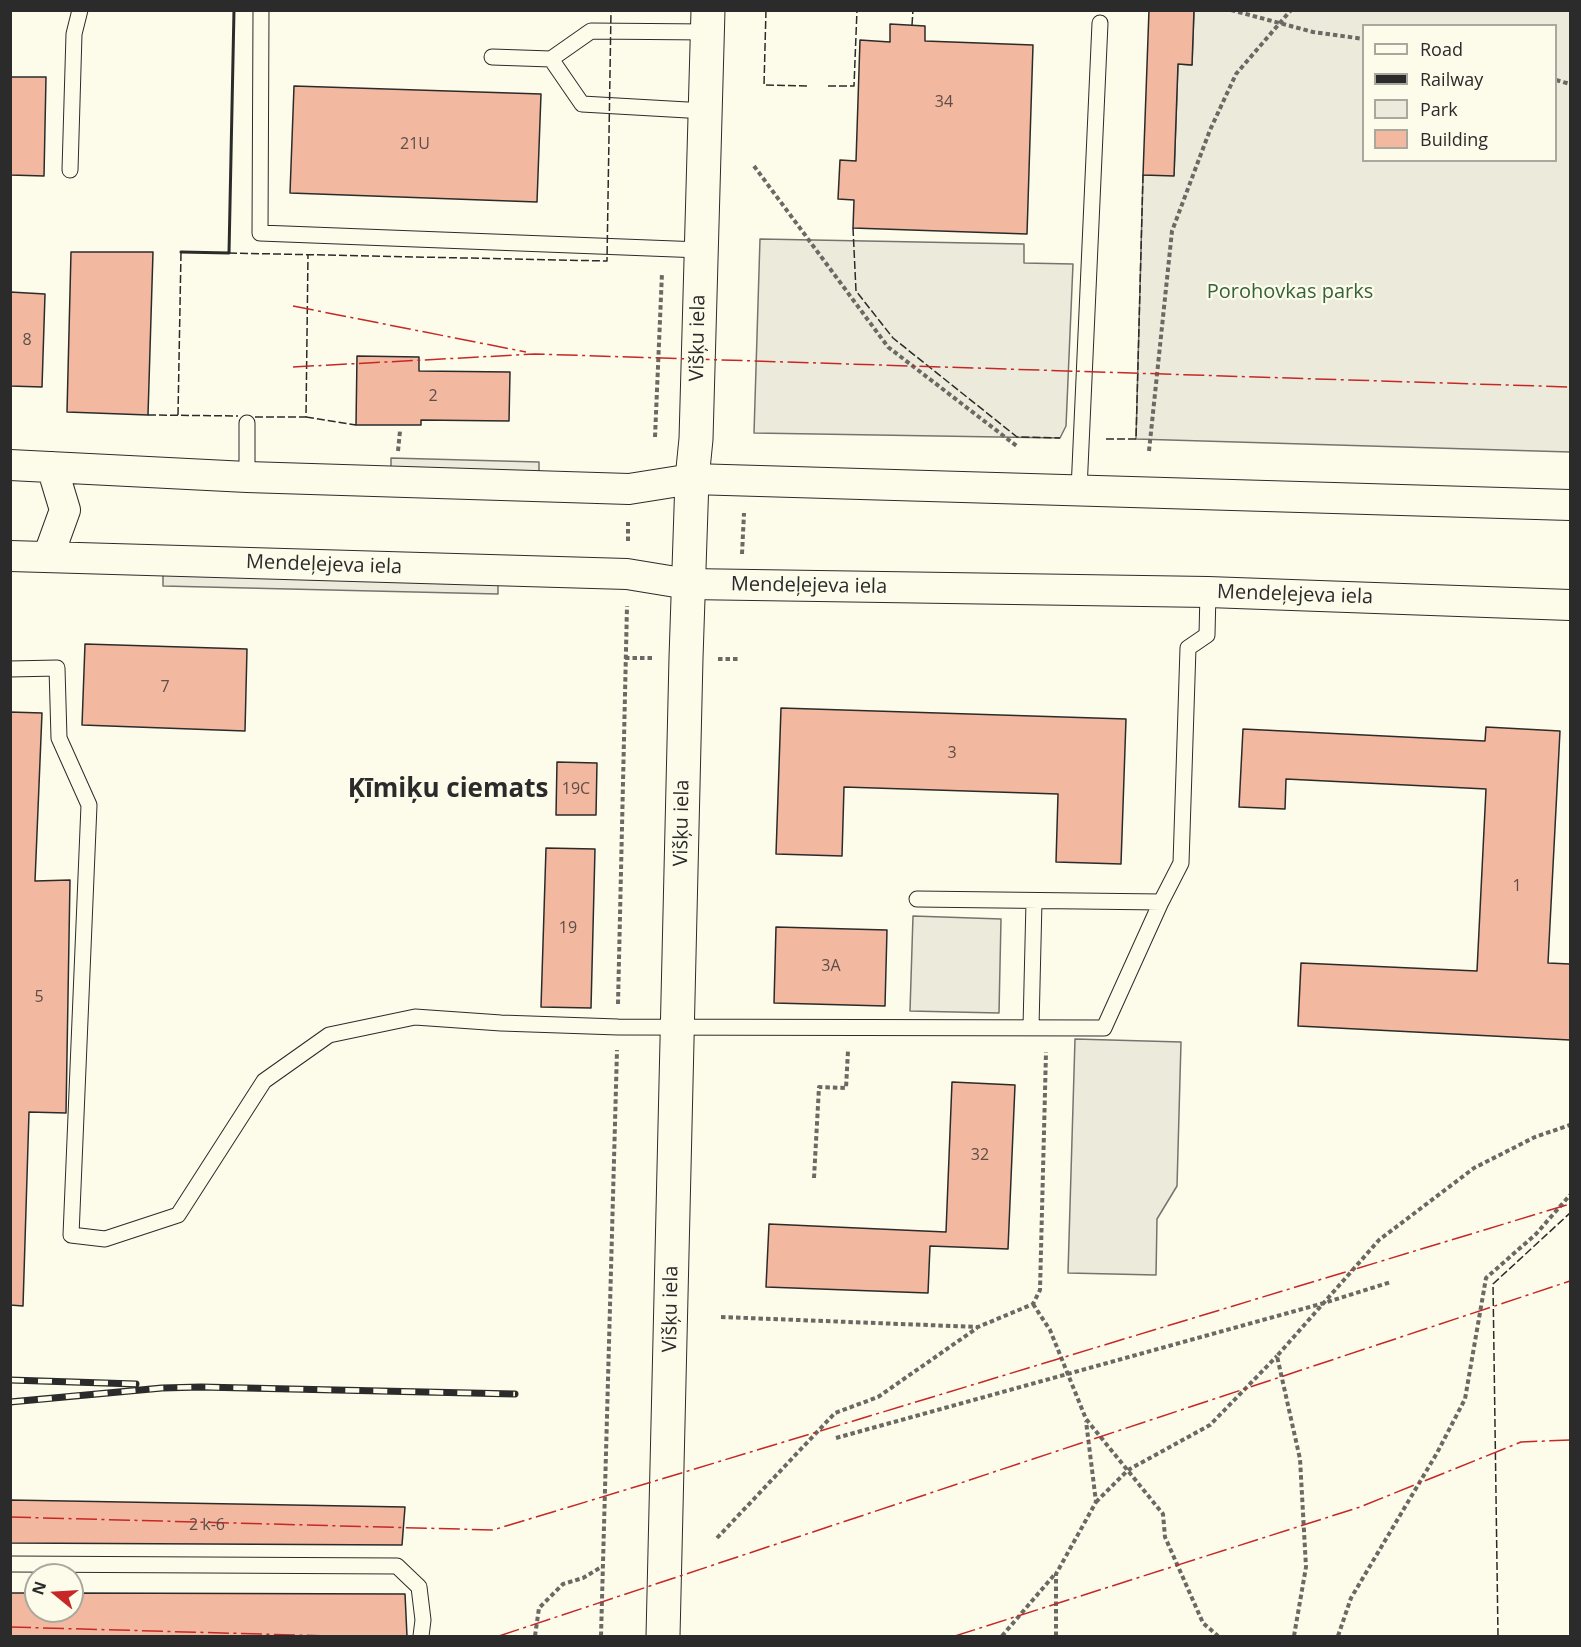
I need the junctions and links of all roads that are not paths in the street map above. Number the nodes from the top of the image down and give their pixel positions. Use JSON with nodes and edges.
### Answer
{"nodes":[{"id":1,"x":80,"y":10,"type":"edge"},
{"id":2,"x":261,"y":10,"type":"edge"},
{"id":3,"x":708,"y":21,"type":"edge"},
{"id":4,"x":1100,"y":23,"type":"dead end"},
{"id":5,"x":492,"y":57,"type":"dead end"},
{"id":6,"x":551,"y":59,"type":"junction"},
{"id":7,"x":705,"y":111,"type":"junction"},
{"id":8,"x":70,"y":170,"type":"dead end"},
{"id":9,"x":700,"y":250,"type":"junction"},
{"id":10,"x":248,"y":423,"type":"dead end"},
{"id":11,"x":10,"y":465,"type":"edge"},
{"id":12,"x":52,"y":466,"type":"junction"},
{"id":13,"x":247,"y":477,"type":"junction"},
{"id":14,"x":692,"y":479,"type":"junction"},
{"id":15,"x":1079,"y":490,"type":"junction"},
{"id":16,"x":1570,"y":505,"type":"edge"},
{"id":17,"x":10,"y":556,"type":"edge"},
{"id":18,"x":48,"y":557,"type":"junction"},
{"id":19,"x":688,"y":584,"type":"junction"},
{"id":20,"x":1208,"y":592,"type":"junction"},
{"id":21,"x":1570,"y":605,"type":"edge"},
{"id":22,"x":10,"y":669,"type":"edge"},
{"id":23,"x":917,"y":899,"type":"dead end"},
{"id":24,"x":1034,"y":901,"type":"junction"},
{"id":25,"x":1161,"y":902,"type":"junction"},
{"id":26,"x":678,"y":1027,"type":"junction"},
{"id":27,"x":1039,"y":1027,"type":"junction"},
{"id":28,"x":10,"y":1564,"type":"edge"},
{"id":29,"x":421,"y":1636,"type":"edge"},
{"id":30,"x":663,"y":1636,"type":"edge"}],
"edges":[{"from":1,"to":8,"type":"lane"},
{"from":2,"to":9,"type":"lane"},
{"from":3,"to":6,"type":"lane"},
{"from":3,"to":7,"type":"street","name":"Višķu iela"},
{"from":4,"to":15,"type":"lane"},
{"from":5,"to":6,"type":"lane"},
{"from":6,"to":7,"type":"lane"},
{"from":7,"to":9,"type":"street","name":"Višķu iela"},
{"from":9,"to":14,"type":"street","name":"Višķu iela"},
{"from":10,"to":13,"type":"lane"},
{"from":11,"to":12,"type":"street"},
{"from":12,"to":13,"type":"street"},
{"from":12,"to":18,"type":"street"},
{"from":13,"to":14,"type":"street"},
{"from":14,"to":15,"type":"street"},
{"from":14,"to":19,"type":"street","name":"Višķu iela"},
{"from":15,"to":16,"type":"street"},
{"from":17,"to":18,"type":"street","name":"Mendeļejeva iela"},
{"from":18,"to":19,"type":"street","name":"Mendeļejeva iela"},
{"from":19,"to":20,"type":"street","name":"Mendeļejeva iela"},
{"from":19,"to":26,"type":"street","name":"Višķu iela"},
{"from":20,"to":21,"type":"street","name":"Mendeļejeva iela"},
{"from":20,"to":25,"type":"lane"},
{"from":22,"to":26,"type":"lane"},
{"from":23,"to":24,"type":"lane"},
{"from":24,"to":25,"type":"lane"},
{"from":24,"to":27,"type":"lane"},
{"from":25,"to":27,"type":"lane"},
{"from":26,"to":27,"type":"lane"},
{"from":26,"to":30,"type":"street","name":"Višķu iela"},
{"from":28,"to":29,"type":"lane"}]}
